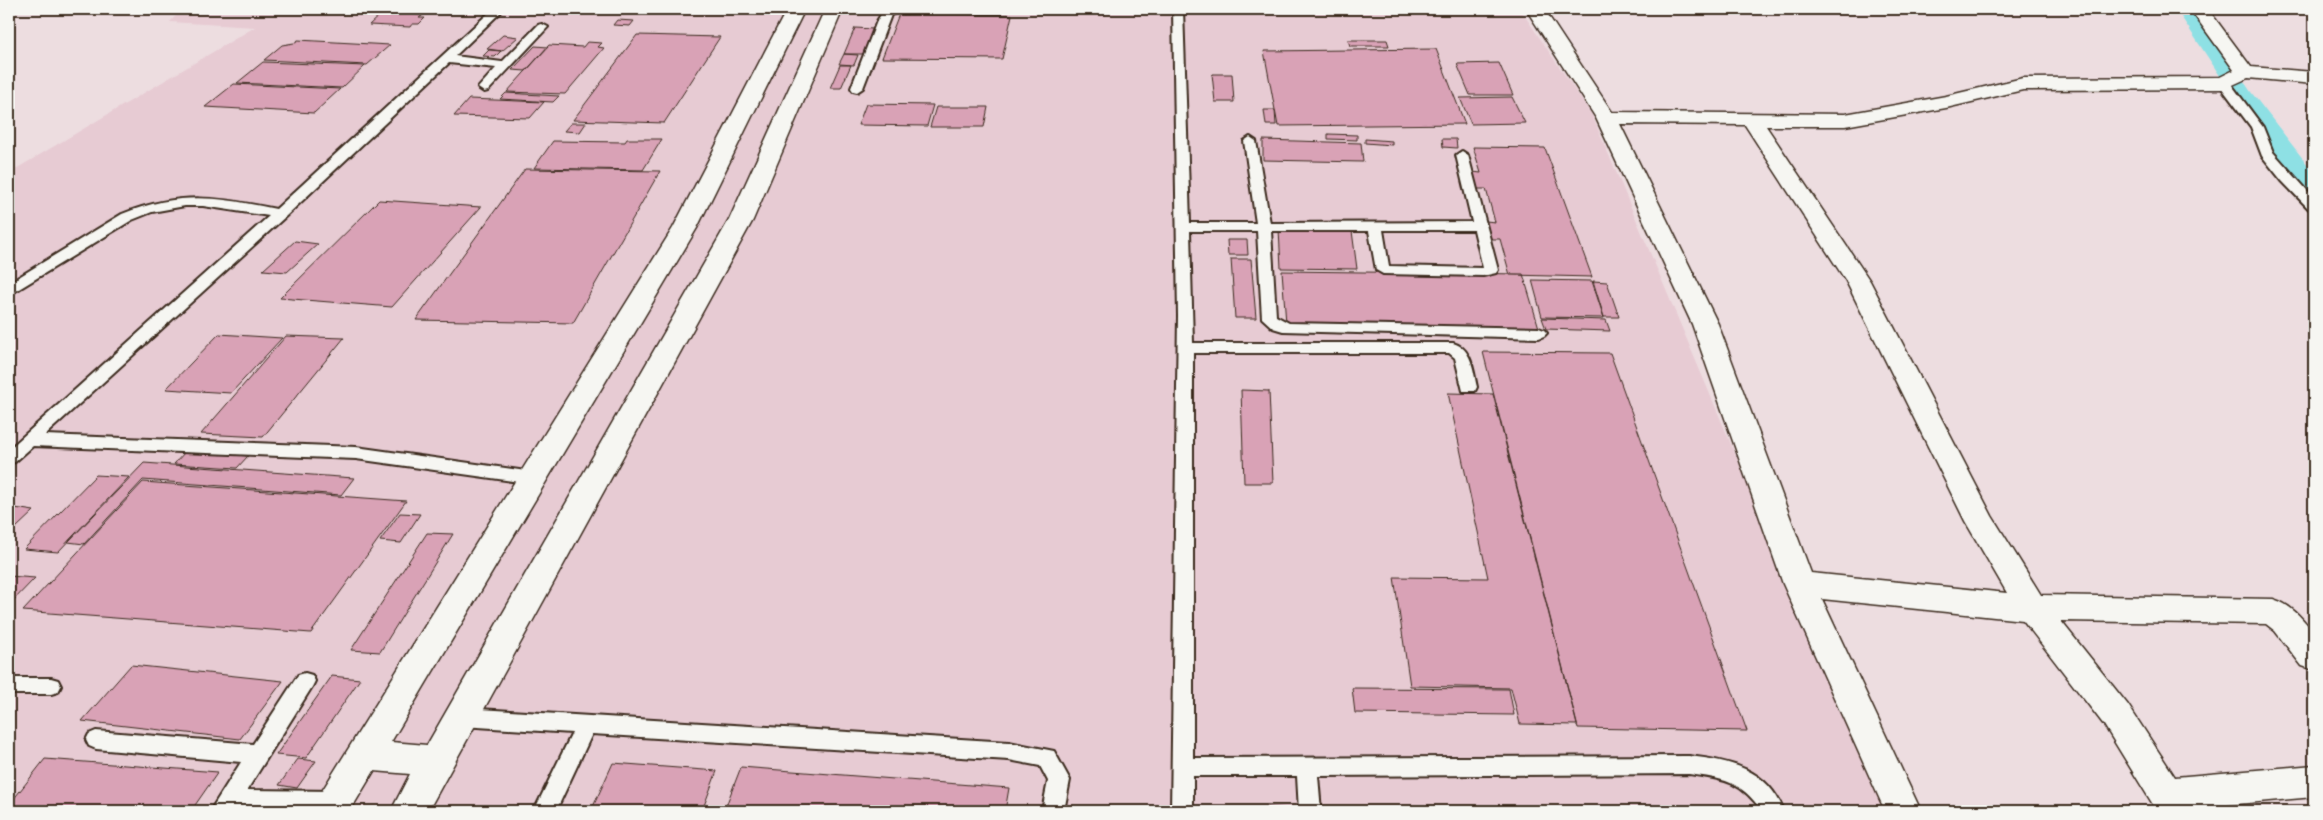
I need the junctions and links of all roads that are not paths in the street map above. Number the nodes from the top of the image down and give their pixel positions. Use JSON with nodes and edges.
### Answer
{"nodes":[{"id":1,"x":499,"y":9,"type":"edge"},
{"id":2,"x":796,"y":9,"type":"edge"},
{"id":3,"x":834,"y":9,"type":"edge"},
{"id":4,"x":902,"y":9,"type":"edge"},
{"id":5,"x":1178,"y":9,"type":"edge"},
{"id":6,"x":1535,"y":9,"type":"edge"},
{"id":7,"x":2200,"y":9,"type":"edge"},
{"id":8,"x":542,"y":27,"type":"dead end"},
{"id":9,"x":448,"y":59,"type":"junction"},
{"id":10,"x":506,"y":66,"type":"junction"},
{"id":11,"x":2234,"y":78,"type":"junction"},
{"id":12,"x":2314,"y":78,"type":"edge"},
{"id":13,"x":484,"y":88,"type":"dead end"},
{"id":14,"x":857,"y":88,"type":"dead end"},
{"id":15,"x":1606,"y":118,"type":"junction"},
{"id":16,"x":1752,"y":120,"type":"junction"},
{"id":17,"x":1250,"y":141,"type":"dead end"},
{"id":18,"x":1462,"y":155,"type":"dead end"},
{"id":19,"x":2314,"y":206,"type":"edge"},
{"id":20,"x":280,"y":214,"type":"junction"},
{"id":21,"x":1375,"y":226,"type":"junction"},
{"id":22,"x":1481,"y":226,"type":"junction"},
{"id":23,"x":1182,"y":227,"type":"junction"},
{"id":24,"x":1264,"y":227,"type":"junction"},
{"id":25,"x":9,"y":289,"type":"edge"},
{"id":26,"x":1539,"y":332,"type":"dead end"},
{"id":27,"x":1185,"y":348,"type":"junction"},
{"id":28,"x":1469,"y":387,"type":"dead end"},
{"id":29,"x":29,"y":440,"type":"junction"},
{"id":30,"x":9,"y":458,"type":"edge"},
{"id":31,"x":533,"y":478,"type":"junction"},
{"id":32,"x":1799,"y":584,"type":"junction"},
{"id":33,"x":2032,"y":608,"type":"junction"},
{"id":34,"x":2314,"y":656,"type":"edge"},
{"id":35,"x":305,"y":681,"type":"dead end"},
{"id":36,"x":9,"y":686,"type":"edge"},
{"id":37,"x":51,"y":686,"type":"dead end"},
{"id":38,"x":462,"y":717,"type":"junction"},
{"id":39,"x":586,"y":726,"type":"junction"},
{"id":40,"x":96,"y":740,"type":"dead end"},
{"id":41,"x":258,"y":754,"type":"junction"},
{"id":42,"x":364,"y":755,"type":"junction"},
{"id":43,"x":437,"y":761,"type":"junction"},
{"id":44,"x":1307,"y":766,"type":"junction"},
{"id":45,"x":1182,"y":767,"type":"junction"},
{"id":46,"x":2314,"y":781,"type":"edge"},
{"id":47,"x":2172,"y":803,"type":"edge"},
{"id":48,"x":225,"y":805,"type":"edge"},
{"id":49,"x":333,"y":806,"type":"edge"},
{"id":50,"x":409,"y":811,"type":"edge"},
{"id":51,"x":545,"y":811,"type":"edge"},
{"id":52,"x":1053,"y":811,"type":"edge"},
{"id":53,"x":1182,"y":811,"type":"edge"},
{"id":54,"x":1310,"y":811,"type":"edge"},
{"id":55,"x":1773,"y":811,"type":"edge"},
{"id":56,"x":1903,"y":811,"type":"edge"}],
"edges":[{"from":1,"to":9,"type":"lane"},
{"from":2,"to":31,"type":"street"},
{"from":3,"to":38,"type":"street"},
{"from":4,"to":14,"type":"lane"},
{"from":5,"to":23,"type":"lane"},
{"from":6,"to":15,"type":"street"},
{"from":7,"to":11,"type":"street"},
{"from":8,"to":10,"type":"lane"},
{"from":9,"to":10,"type":"lane"},
{"from":9,"to":20,"type":"lane"},
{"from":10,"to":13,"type":"lane"},
{"from":11,"to":12,"type":"street"},
{"from":11,"to":16,"type":"street"},
{"from":11,"to":19,"type":"lane"},
{"from":15,"to":16,"type":"street"},
{"from":15,"to":32,"type":"street"},
{"from":16,"to":33,"type":"street"},
{"from":17,"to":24,"type":"lane"},
{"from":18,"to":22,"type":"lane"},
{"from":20,"to":25,"type":"lane"},
{"from":20,"to":29,"type":"lane"},
{"from":21,"to":22,"type":"lane"},
{"from":21,"to":22,"type":"lane"},
{"from":21,"to":24,"type":"lane"},
{"from":23,"to":24,"type":"lane"},
{"from":23,"to":27,"type":"lane"},
{"from":24,"to":26,"type":"lane"},
{"from":27,"to":28,"type":"lane"},
{"from":27,"to":45,"type":"lane"},
{"from":29,"to":30,"type":"lane"},
{"from":29,"to":31,"type":"lane"},
{"from":31,"to":42,"type":"street"},
{"from":32,"to":33,"type":"street"},
{"from":32,"to":56,"type":"street"},
{"from":33,"to":34,"type":"street"},
{"from":33,"to":47,"type":"street"},
{"from":35,"to":41,"type":"lane"},
{"from":36,"to":37,"type":"lane"},
{"from":38,"to":39,"type":"lane"},
{"from":38,"to":43,"type":"street"},
{"from":39,"to":51,"type":"lane"},
{"from":39,"to":52,"type":"lane"},
{"from":40,"to":41,"type":"lane"},
{"from":41,"to":48,"type":"lane"},
{"from":42,"to":43,"type":"street"},
{"from":42,"to":49,"type":"street"},
{"from":43,"to":50,"type":"street"},
{"from":44,"to":45,"type":"lane"},
{"from":44,"to":54,"type":"lane"},
{"from":44,"to":55,"type":"lane"},
{"from":45,"to":53,"type":"lane"},
{"from":46,"to":47,"type":"street"},
{"from":48,"to":49,"type":"lane"}]}
